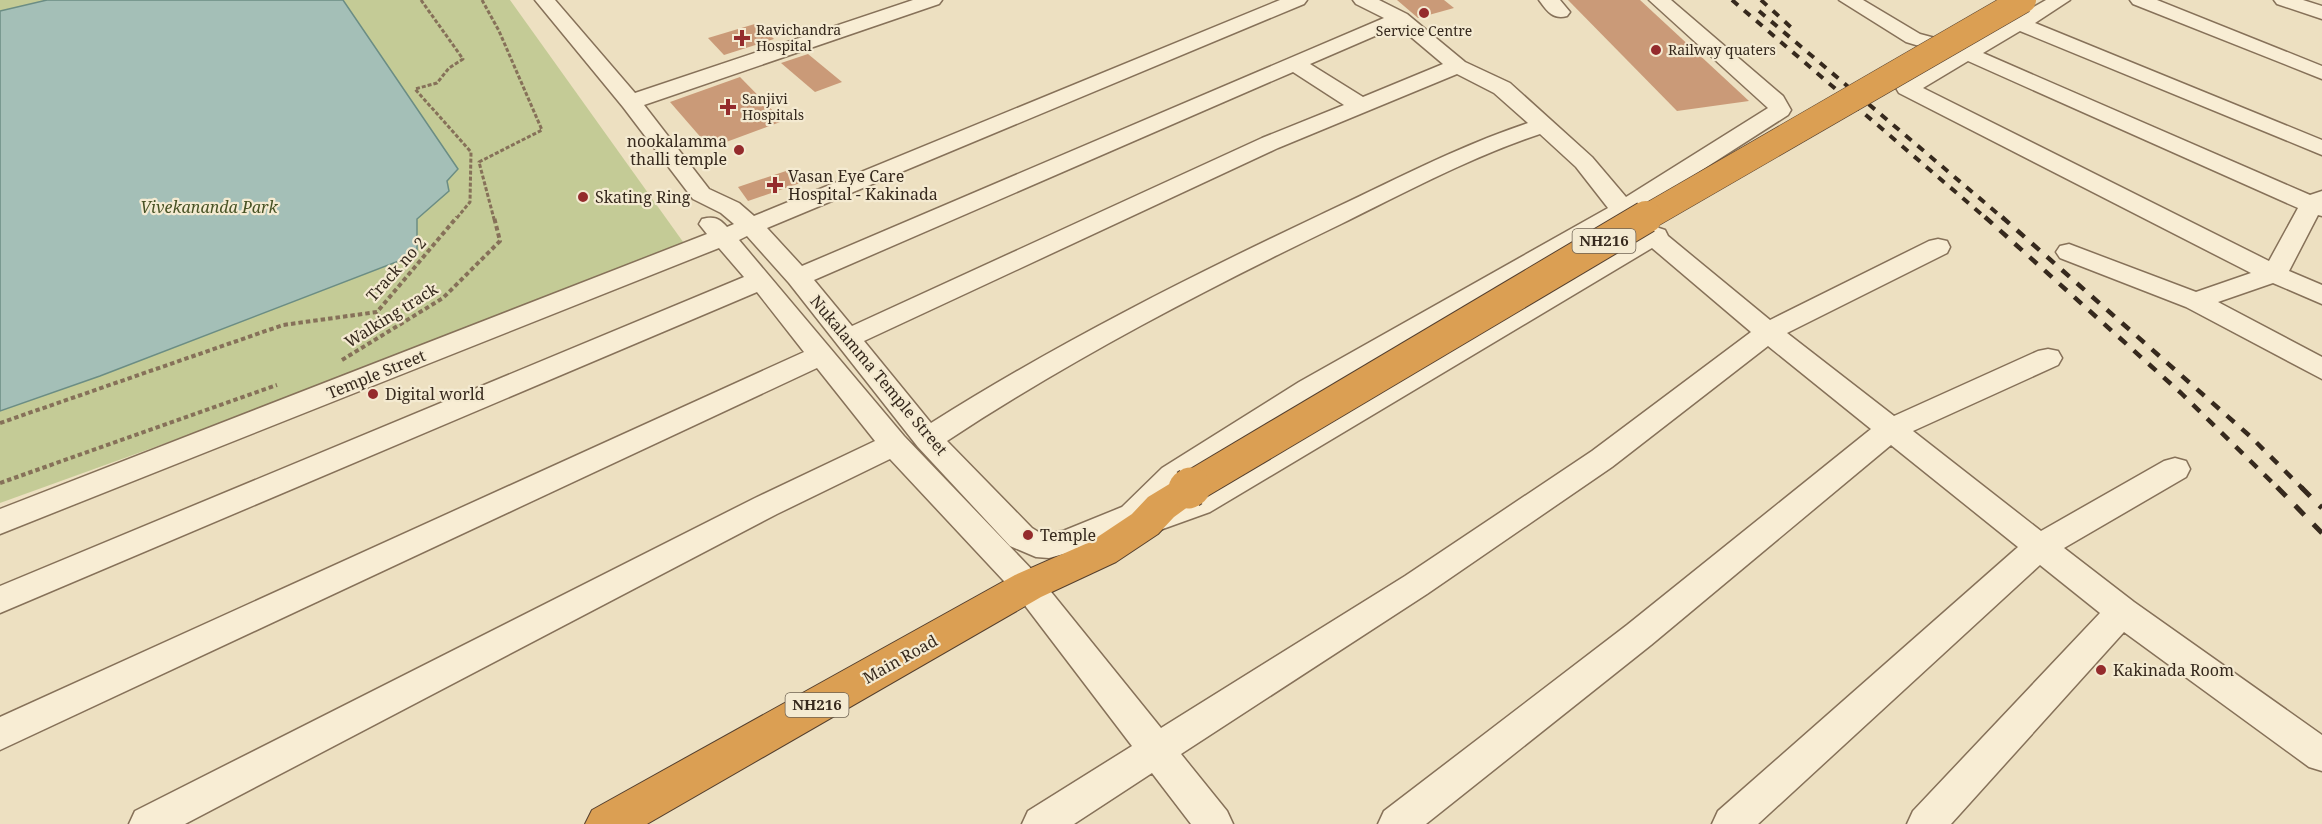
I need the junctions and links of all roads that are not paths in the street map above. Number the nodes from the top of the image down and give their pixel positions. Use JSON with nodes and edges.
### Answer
{"nodes":[{"id":1,"x":572,"y":0,"type":"edge"},
{"id":2,"x":932,"y":0,"type":"edge"},
{"id":3,"x":1297,"y":0,"type":"edge"},
{"id":4,"x":1363,"y":0,"type":"edge"},
{"id":5,"x":1659,"y":0,"type":"edge"},
{"id":6,"x":1849,"y":0,"type":"edge"},
{"id":7,"x":2060,"y":0,"type":"edge"},
{"id":8,"x":2140,"y":0,"type":"edge"},
{"id":9,"x":2284,"y":0,"type":"edge"},
{"id":10,"x":547,"y":3,"type":"edge"},
{"id":11,"x":2022,"y":12,"type":"edge"},
{"id":12,"x":2322,"y":13,"type":"edge"},
{"id":13,"x":1400,"y":18,"type":"junction"},
{"id":14,"x":1969,"y":54,"type":"junction"},
{"id":15,"x":1293,"y":63,"type":"junction"},
{"id":16,"x":1458,"y":66,"type":"junction"},
{"id":17,"x":2322,"y":73,"type":"edge"},
{"id":18,"x":632,"y":102,"type":"junction"},
{"id":19,"x":1360,"y":105,"type":"junction"},
{"id":20,"x":1545,"y":125,"type":"junction"},
{"id":21,"x":2322,"y":148,"type":"edge"},
{"id":22,"x":701,"y":195,"type":"junction"},
{"id":23,"x":2319,"y":204,"type":"edge"},
{"id":24,"x":1622,"y":210,"type":"junction"},
{"id":25,"x":752,"y":226,"type":"junction"},
{"id":26,"x":1656,"y":236,"type":"junction"},
{"id":27,"x":722,"y":237,"type":"junction"},
{"id":28,"x":1938,"y":247,"type":"dead end"},
{"id":29,"x":2069,"y":252,"type":"dead end"},
{"id":30,"x":2274,"y":274,"type":"junction"},
{"id":31,"x":798,"y":278,"type":"junction"},
{"id":32,"x":761,"y":280,"type":"junction"},
{"id":33,"x":2322,"y":295,"type":"edge"},
{"id":34,"x":2195,"y":301,"type":"junction"},
{"id":35,"x":1768,"y":332,"type":"junction"},
{"id":36,"x":848,"y":338,"type":"junction"},
{"id":37,"x":821,"y":355,"type":"junction"},
{"id":38,"x":2048,"y":358,"type":"dead end"},
{"id":39,"x":2322,"y":369,"type":"edge"},
{"id":40,"x":1891,"y":429,"type":"junction"},
{"id":41,"x":928,"y":439,"type":"junction"},
{"id":42,"x":894,"y":444,"type":"junction"},
{"id":43,"x":2175,"y":469,"type":"dead end"},
{"id":44,"x":1157,"y":508,"type":"junction"},
{"id":45,"x":0,"y":522,"type":"edge"},
{"id":46,"x":2039,"y":547,"type":"junction"},
{"id":47,"x":1028,"y":586,"type":"junction"},
{"id":48,"x":0,"y":600,"type":"edge"},
{"id":49,"x":2122,"y":612,"type":"junction"},
{"id":50,"x":0,"y":734,"type":"edge"},
{"id":51,"x":1157,"y":752,"type":"junction"},
{"id":52,"x":2322,"y":755,"type":"edge"},
{"id":53,"x":148,"y":824,"type":"edge"},
{"id":54,"x":608,"y":824,"type":"edge"},
{"id":55,"x":1041,"y":824,"type":"edge"},
{"id":56,"x":1214,"y":824,"type":"edge"},
{"id":57,"x":1397,"y":824,"type":"edge"},
{"id":58,"x":1731,"y":824,"type":"edge"},
{"id":59,"x":1926,"y":824,"type":"edge"}],
"edges":[{"from":1,"to":10,"type":"street"},
{"from":2,"to":18,"type":"street"},
{"from":3,"to":25,"type":"street","name":"Temple Street"},
{"from":4,"to":13,"type":"street"},
{"from":5,"to":24,"type":"street"},
{"from":6,"to":14,"type":"street"},
{"from":7,"to":11,"type":"street"},
{"from":8,"to":17,"type":"street"},
{"from":9,"to":12,"type":"street"},
{"from":10,"to":18,"type":"street","name":"Nukalamma Temple Street"},
{"from":11,"to":14,"type":"street"},
{"from":11,"to":21,"type":"street"},
{"from":11,"to":44,"type":"highway","number":"NH216","bridge":true},
{"from":13,"to":15,"type":"street"},
{"from":13,"to":16,"type":"street"},
{"from":14,"to":23,"type":"street"},
{"from":14,"to":30,"type":"street"},
{"from":15,"to":19,"type":"street"},
{"from":15,"to":31,"type":"street"},
{"from":16,"to":19,"type":"street"},
{"from":16,"to":20,"type":"street"},
{"from":18,"to":22,"type":"street","name":"Nukalamma Temple Street"},
{"from":19,"to":36,"type":"street"},
{"from":20,"to":24,"type":"street"},
{"from":20,"to":41,"type":"street"},
{"from":22,"to":25,"type":"street","name":"Nukalamma Temple Street"},
{"from":22,"to":27,"type":"street","name":"Nukalamma Temple Street"},
{"from":23,"to":30,"type":"street"},
{"from":24,"to":26,"type":"street"},
{"from":24,"to":44,"type":"street"},
{"from":25,"to":27,"type":"street","name":"Temple Street"},
{"from":25,"to":31,"type":"street","name":"Nukalamma Temple Street"},
{"from":26,"to":35,"type":"street"},
{"from":26,"to":44,"type":"street","name":"Nukalamma Temple Street"},
{"from":27,"to":32,"type":"street","name":"Nukalamma Temple Street"},
{"from":27,"to":45,"type":"street","name":"Temple Street"},
{"from":28,"to":35,"type":"street"},
{"from":29,"to":34,"type":"street"},
{"from":30,"to":33,"type":"street"},
{"from":30,"to":34,"type":"street"},
{"from":31,"to":36,"type":"street","name":"Nukalamma Temple Street"},
{"from":32,"to":37,"type":"street","name":"Nukalamma Temple Street"},
{"from":32,"to":48,"type":"street"},
{"from":34,"to":39,"type":"street"},
{"from":35,"to":40,"type":"street"},
{"from":35,"to":51,"type":"street"},
{"from":36,"to":41,"type":"street","name":"Nukalamma Temple Street"},
{"from":37,"to":42,"type":"street","name":"Nukalamma Temple Street"},
{"from":37,"to":50,"type":"street"},
{"from":38,"to":40,"type":"street"},
{"from":40,"to":46,"type":"street"},
{"from":40,"to":57,"type":"street"},
{"from":41,"to":44,"type":"street","name":"Nukalamma Temple Street"},
{"from":42,"to":47,"type":"street","name":"Nukalamma Temple Street"},
{"from":42,"to":53,"type":"street"},
{"from":43,"to":46,"type":"street"},
{"from":44,"to":47,"type":"highway","name":"Main Road","number":"NH216"},
{"from":46,"to":49,"type":"street"},
{"from":46,"to":58,"type":"street"},
{"from":47,"to":51,"type":"street","name":"Nukalamma Temple Street"},
{"from":47,"to":54,"type":"highway","name":"Main Road","number":"NH216"},
{"from":49,"to":52,"type":"street"},
{"from":49,"to":59,"type":"street"},
{"from":51,"to":55,"type":"street"},
{"from":51,"to":56,"type":"street","name":"Nukalamma Temple Street"}]}
